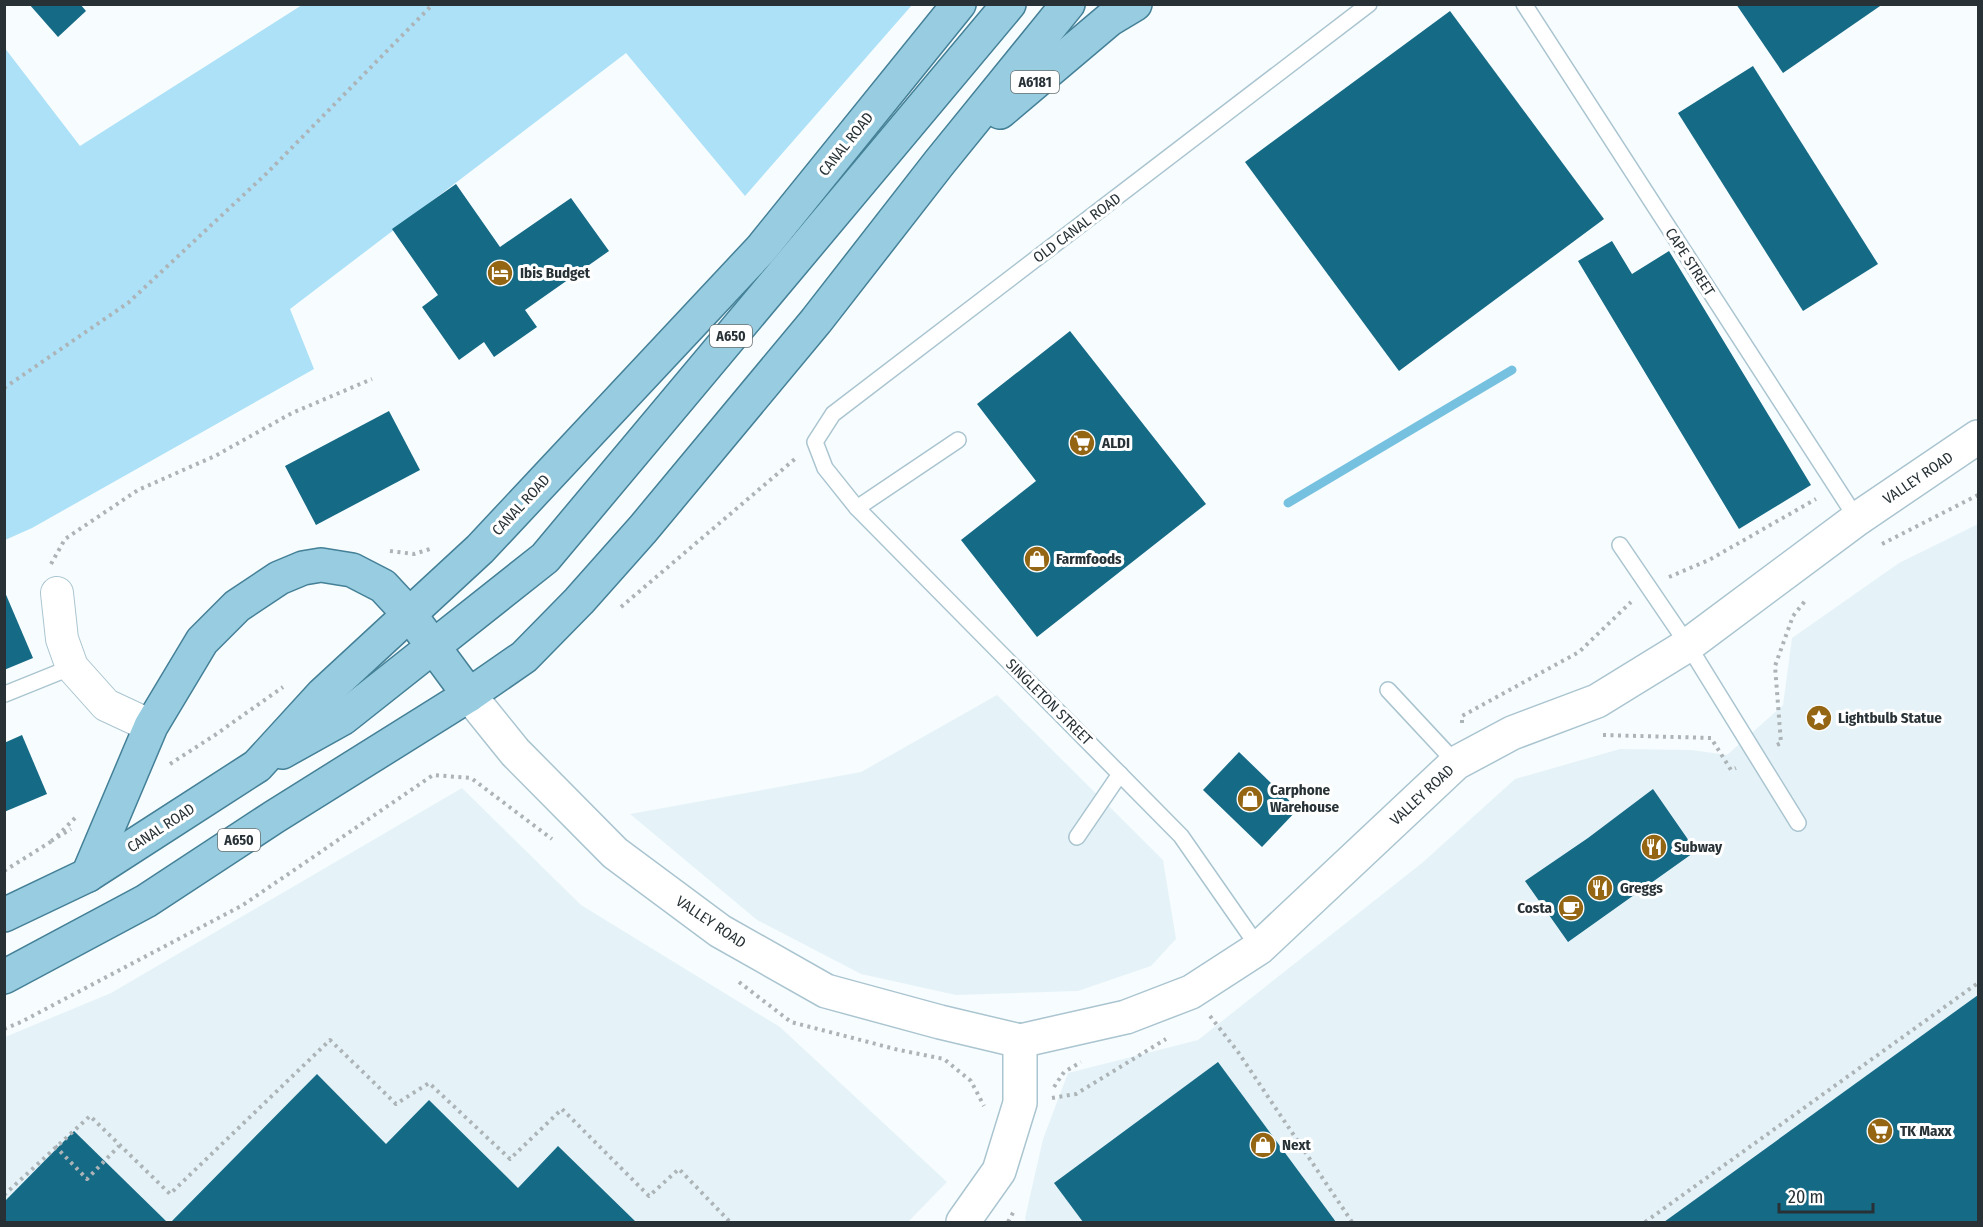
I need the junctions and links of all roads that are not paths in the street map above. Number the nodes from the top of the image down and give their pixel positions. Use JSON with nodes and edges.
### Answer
{"nodes":[{"id":1,"x":959,"y":4,"type":"edge"},
{"id":2,"x":1009,"y":4,"type":"edge"},
{"id":3,"x":1068,"y":4,"type":"edge"},
{"id":4,"x":1135,"y":4,"type":"edge"},
{"id":5,"x":1369,"y":4,"type":"edge"},
{"id":6,"x":1524,"y":4,"type":"edge"},
{"id":7,"x":939,"y":163,"type":"junction"},
{"id":8,"x":1978,"y":437,"type":"edge"},
{"id":9,"x":958,"y":440,"type":"dead end"},
{"id":10,"x":1978,"y":460,"type":"edge"},
{"id":11,"x":825,"y":468,"type":"joint"},
{"id":12,"x":857,"y":508,"type":"junction"},
{"id":13,"x":1857,"y":519,"type":"junction"},
{"id":14,"x":1620,"y":545,"type":"dead end"},
{"id":15,"x":53,"y":580,"type":"road end"},
{"id":16,"x":410,"y":615,"type":"junction"},
{"id":17,"x":1688,"y":645,"type":"junction"},
{"id":18,"x":433,"y":648,"type":"junction"},
{"id":19,"x":72,"y":667,"type":"junction"},
{"id":20,"x":1388,"y":690,"type":"dead end"},
{"id":21,"x":5,"y":694,"type":"edge"},
{"id":22,"x":469,"y":695,"type":"junction"},
{"id":23,"x":151,"y":726,"type":"junction"},
{"id":24,"x":1456,"y":763,"type":"junction"},
{"id":25,"x":257,"y":766,"type":"junction"},
{"id":26,"x":1120,"y":774,"type":"junction"},
{"id":27,"x":1797,"y":823,"type":"dead end"},
{"id":28,"x":1077,"y":837,"type":"dead end"},
{"id":29,"x":88,"y":875,"type":"junction"},
{"id":30,"x":4,"y":915,"type":"edge"},
{"id":31,"x":1259,"y":948,"type":"junction"},
{"id":32,"x":4,"y":977,"type":"edge"},
{"id":33,"x":1020,"y":1041,"type":"junction"},
{"id":34,"x":963,"y":1222,"type":"edge"}],
"edges":[{"from":1,"to":16,"type":"main road","name":"CANAL ROAD","number":"A650"},
{"from":2,"to":18,"type":"main road","number":"A650"},
{"from":3,"to":7,"type":"main road","number":"A650"},
{"from":4,"to":7,"type":"main road","number":"A6181"},
{"from":5,"to":11,"type":"lane","name":"OLD CANAL ROAD"},
{"from":6,"to":13,"type":"lane","name":"CAPE STREET"},
{"from":7,"to":22,"type":"main road","number":"A650"},
{"from":8,"to":13,"type":"street","name":"VALLEY ROAD"},
{"from":9,"to":12,"type":"lane"},
{"from":10,"to":13,"type":"street","name":"VALLEY ROAD"},
{"from":11,"to":12,"type":"lane","name":"SINGLETON STREET"},
{"from":12,"to":26,"type":"lane","name":"SINGLETON STREET"},
{"from":13,"to":17,"type":"street","name":"VALLEY ROAD"},
{"from":14,"to":17,"type":"lane"},
{"from":15,"to":19,"type":"street"},
{"from":16,"to":18,"type":"main road"},
{"from":16,"to":23,"type":"main road"},
{"from":16,"to":25,"type":"main road","name":"CANAL ROAD","number":"A650"},
{"from":17,"to":24,"type":"street","name":"VALLEY ROAD"},
{"from":17,"to":27,"type":"lane"},
{"from":18,"to":22,"type":"main road"},
{"from":18,"to":25,"type":"main road","number":"A650"},
{"from":19,"to":21,"type":"lane"},
{"from":19,"to":23,"type":"street"},
{"from":20,"to":24,"type":"lane"},
{"from":22,"to":32,"type":"main road","number":"A650"},
{"from":22,"to":33,"type":"street","name":"VALLEY ROAD"},
{"from":23,"to":29,"type":"main road"},
{"from":24,"to":31,"type":"street","name":"VALLEY ROAD"},
{"from":25,"to":29,"type":"main road","name":"CANAL ROAD","number":"A650"},
{"from":26,"to":28,"type":"lane"},
{"from":26,"to":31,"type":"lane","name":"SINGLETON STREET"},
{"from":29,"to":30,"type":"main road","name":"CANAL ROAD","number":"A650"},
{"from":31,"to":33,"type":"street","name":"VALLEY ROAD"},
{"from":33,"to":34,"type":"street"}]}
